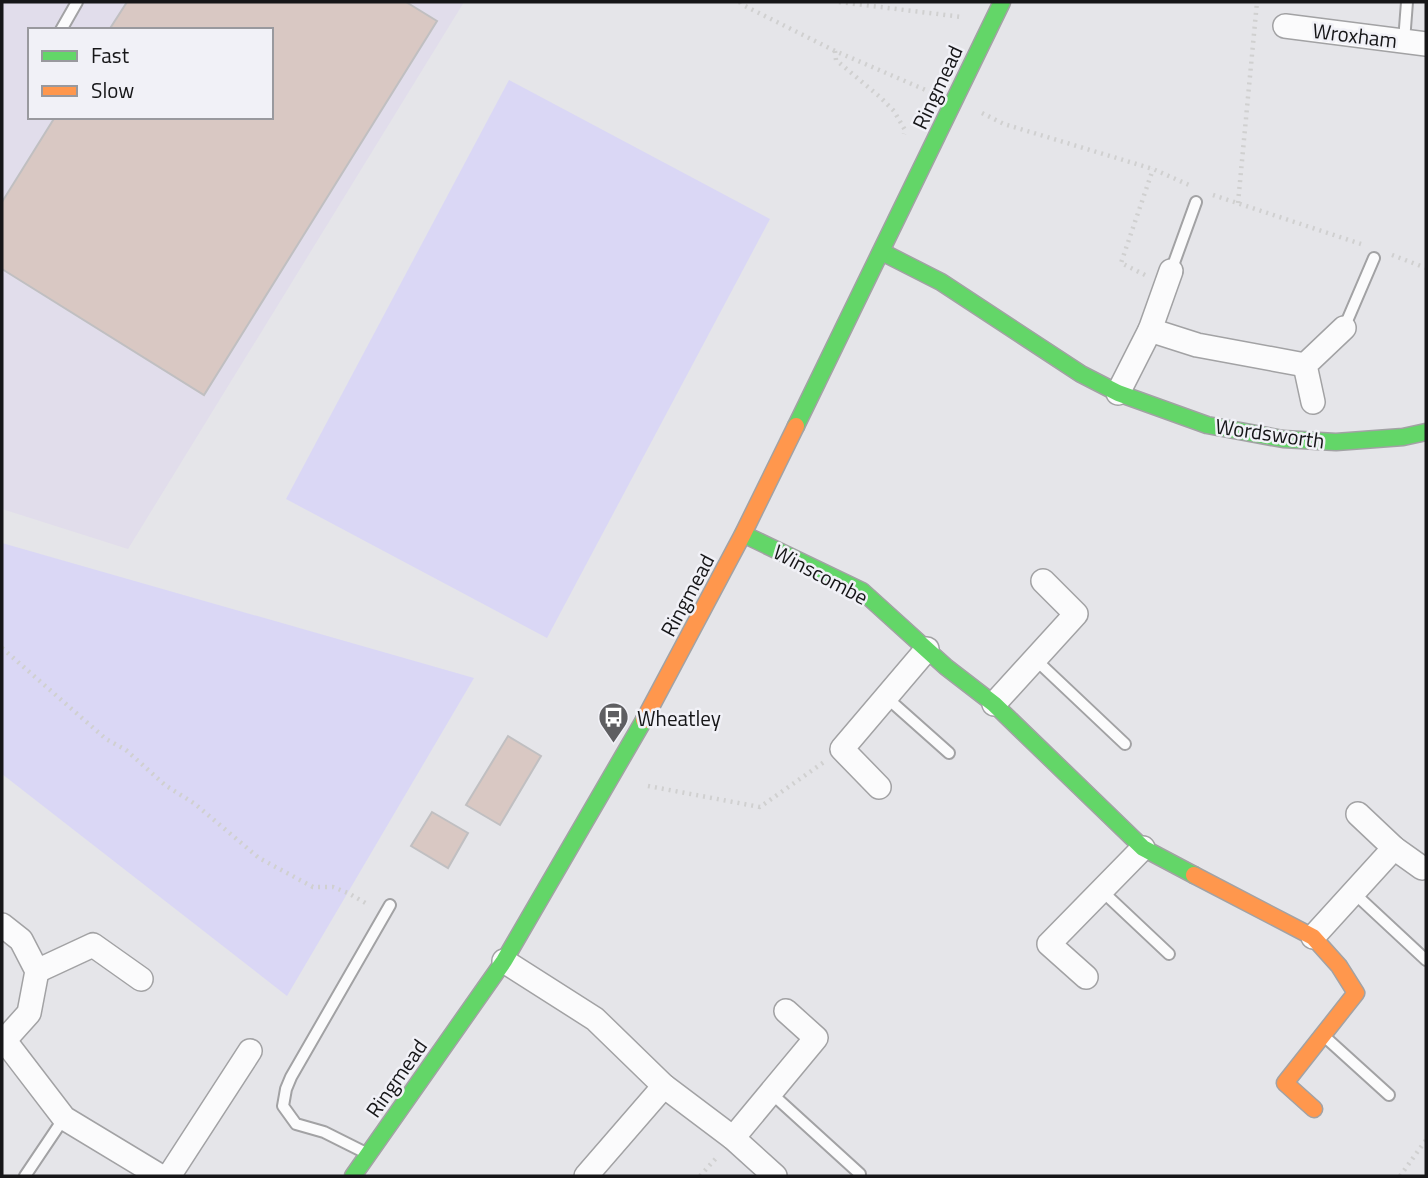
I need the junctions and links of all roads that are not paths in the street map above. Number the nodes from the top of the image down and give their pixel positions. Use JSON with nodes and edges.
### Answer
{"nodes":[{"id":1,"x":77,"y":2,"type":"edge"},
{"id":2,"x":1002,"y":2,"type":"edge"},
{"id":3,"x":1407,"y":2,"type":"edge"},
{"id":4,"x":1285,"y":26,"type":"dead end"},
{"id":5,"x":62,"y":28,"type":"edge"},
{"id":6,"x":1415,"y":43,"type":"edge"},
{"id":7,"x":1196,"y":202,"type":"dead end"},
{"id":8,"x":883,"y":252,"type":"junction"},
{"id":9,"x":1374,"y":258,"type":"dead end"},
{"id":10,"x":1160,"y":274,"type":"joint"},
{"id":11,"x":1344,"y":328,"type":"joint"},
{"id":12,"x":1150,"y":330,"type":"junction"},
{"id":13,"x":1305,"y":365,"type":"junction"},
{"id":14,"x":1118,"y":393,"type":"junction"},
{"id":15,"x":1313,"y":402,"type":"dead end"},
{"id":16,"x":1426,"y":432,"type":"edge"},
{"id":17,"x":743,"y":534,"type":"junction"},
{"id":18,"x":1043,"y":581,"type":"dead end"},
{"id":19,"x":926,"y":649,"type":"junction"},
{"id":20,"x":1035,"y":659,"type":"junction"},
{"id":21,"x":886,"y":697,"type":"junction"},
{"id":22,"x":994,"y":704,"type":"junction"},
{"id":23,"x":1125,"y":744,"type":"dead end"},
{"id":24,"x":949,"y":753,"type":"dead end"},
{"id":25,"x":879,"y":787,"type":"dead end"},
{"id":26,"x":1358,"y":814,"type":"dead end"},
{"id":27,"x":1143,"y":848,"type":"junction"},
{"id":28,"x":1395,"y":848,"type":"junction"},
{"id":29,"x":1422,"y":868,"type":"dead end"},
{"id":30,"x":1101,"y":890,"type":"junction"},
{"id":31,"x":1354,"y":893,"type":"junction"},
{"id":32,"x":387,"y":910,"type":"road end"},
{"id":33,"x":2,"y":925,"type":"edge"},
{"id":34,"x":1313,"y":937,"type":"junction"},
{"id":35,"x":1169,"y":954,"type":"dead end"},
{"id":36,"x":1426,"y":960,"type":"edge"},
{"id":37,"x":504,"y":961,"type":"junction"},
{"id":38,"x":37,"y":971,"type":"junction"},
{"id":39,"x":1086,"y":977,"type":"dead end"},
{"id":40,"x":141,"y":979,"type":"dead end"},
{"id":41,"x":786,"y":1011,"type":"dead end"},
{"id":42,"x":1323,"y":1035,"type":"junction"},
{"id":43,"x":4,"y":1042,"type":"edge"},
{"id":44,"x":250,"y":1051,"type":"dead end"},
{"id":45,"x":664,"y":1086,"type":"junction"},
{"id":46,"x":771,"y":1093,"type":"junction"},
{"id":47,"x":1389,"y":1095,"type":"dead end"},
{"id":48,"x":1314,"y":1109,"type":"dead end"},
{"id":49,"x":64,"y":1118,"type":"junction"},
{"id":50,"x":733,"y":1138,"type":"junction"},
{"id":51,"x":369,"y":1154,"type":"junction"},
{"id":52,"x":860,"y":1174,"type":"dead end"},
{"id":53,"x":25,"y":1176,"type":"edge"},
{"id":54,"x":160,"y":1176,"type":"edge"},
{"id":55,"x":169,"y":1176,"type":"edge"},
{"id":56,"x":353,"y":1176,"type":"edge"},
{"id":57,"x":586,"y":1176,"type":"edge"},
{"id":58,"x":775,"y":1176,"type":"edge"}],
"edges":[{"from":1,"to":5,"type":"lane"},
{"from":2,"to":8,"type":"street","name":"Ringmead"},
{"from":3,"to":6,"type":"lane"},
{"from":4,"to":6,"type":"street","name":"Wroxham"},
{"from":7,"to":10,"type":"lane"},
{"from":8,"to":14,"type":"street","name":"Wordsworth"},
{"from":8,"to":17,"type":"street","name":"Ringmead"},
{"from":9,"to":11,"type":"lane"},
{"from":10,"to":12,"type":"street"},
{"from":11,"to":13,"type":"street"},
{"from":12,"to":13,"type":"street"},
{"from":12,"to":14,"type":"street"},
{"from":13,"to":15,"type":"street","name":"Wordsworth"},
{"from":14,"to":16,"type":"street","name":"Wordsworth"},
{"from":17,"to":19,"type":"street","name":"Winscombe"},
{"from":17,"to":37,"type":"street","name":"Ringmead"},
{"from":18,"to":20,"type":"street"},
{"from":19,"to":21,"type":"street"},
{"from":19,"to":22,"type":"street","name":"Winscombe"},
{"from":20,"to":22,"type":"street"},
{"from":20,"to":23,"type":"lane"},
{"from":21,"to":24,"type":"lane"},
{"from":21,"to":25,"type":"street"},
{"from":22,"to":27,"type":"street","name":"Winscombe"},
{"from":26,"to":28,"type":"street"},
{"from":27,"to":30,"type":"street"},
{"from":27,"to":34,"type":"street","name":"Winscombe"},
{"from":28,"to":29,"type":"street"},
{"from":28,"to":31,"type":"street"},
{"from":30,"to":35,"type":"lane"},
{"from":30,"to":39,"type":"street"},
{"from":31,"to":34,"type":"street"},
{"from":31,"to":36,"type":"lane"},
{"from":32,"to":51,"type":"lane"},
{"from":33,"to":38,"type":"street"},
{"from":34,"to":42,"type":"street","name":"Winscombe"},
{"from":37,"to":45,"type":"street"},
{"from":37,"to":51,"type":"street","name":"Ringmead"},
{"from":38,"to":40,"type":"street"},
{"from":38,"to":43,"type":"street"},
{"from":41,"to":46,"type":"street"},
{"from":42,"to":47,"type":"lane"},
{"from":42,"to":48,"type":"street","name":"Winscombe"},
{"from":43,"to":49,"type":"street"},
{"from":44,"to":55,"type":"street"},
{"from":45,"to":50,"type":"street"},
{"from":45,"to":57,"type":"street"},
{"from":46,"to":50,"type":"street"},
{"from":46,"to":52,"type":"lane"},
{"from":49,"to":53,"type":"lane"},
{"from":49,"to":54,"type":"street"},
{"from":50,"to":58,"type":"street"},
{"from":51,"to":56,"type":"street","name":"Ringmead"}]}
